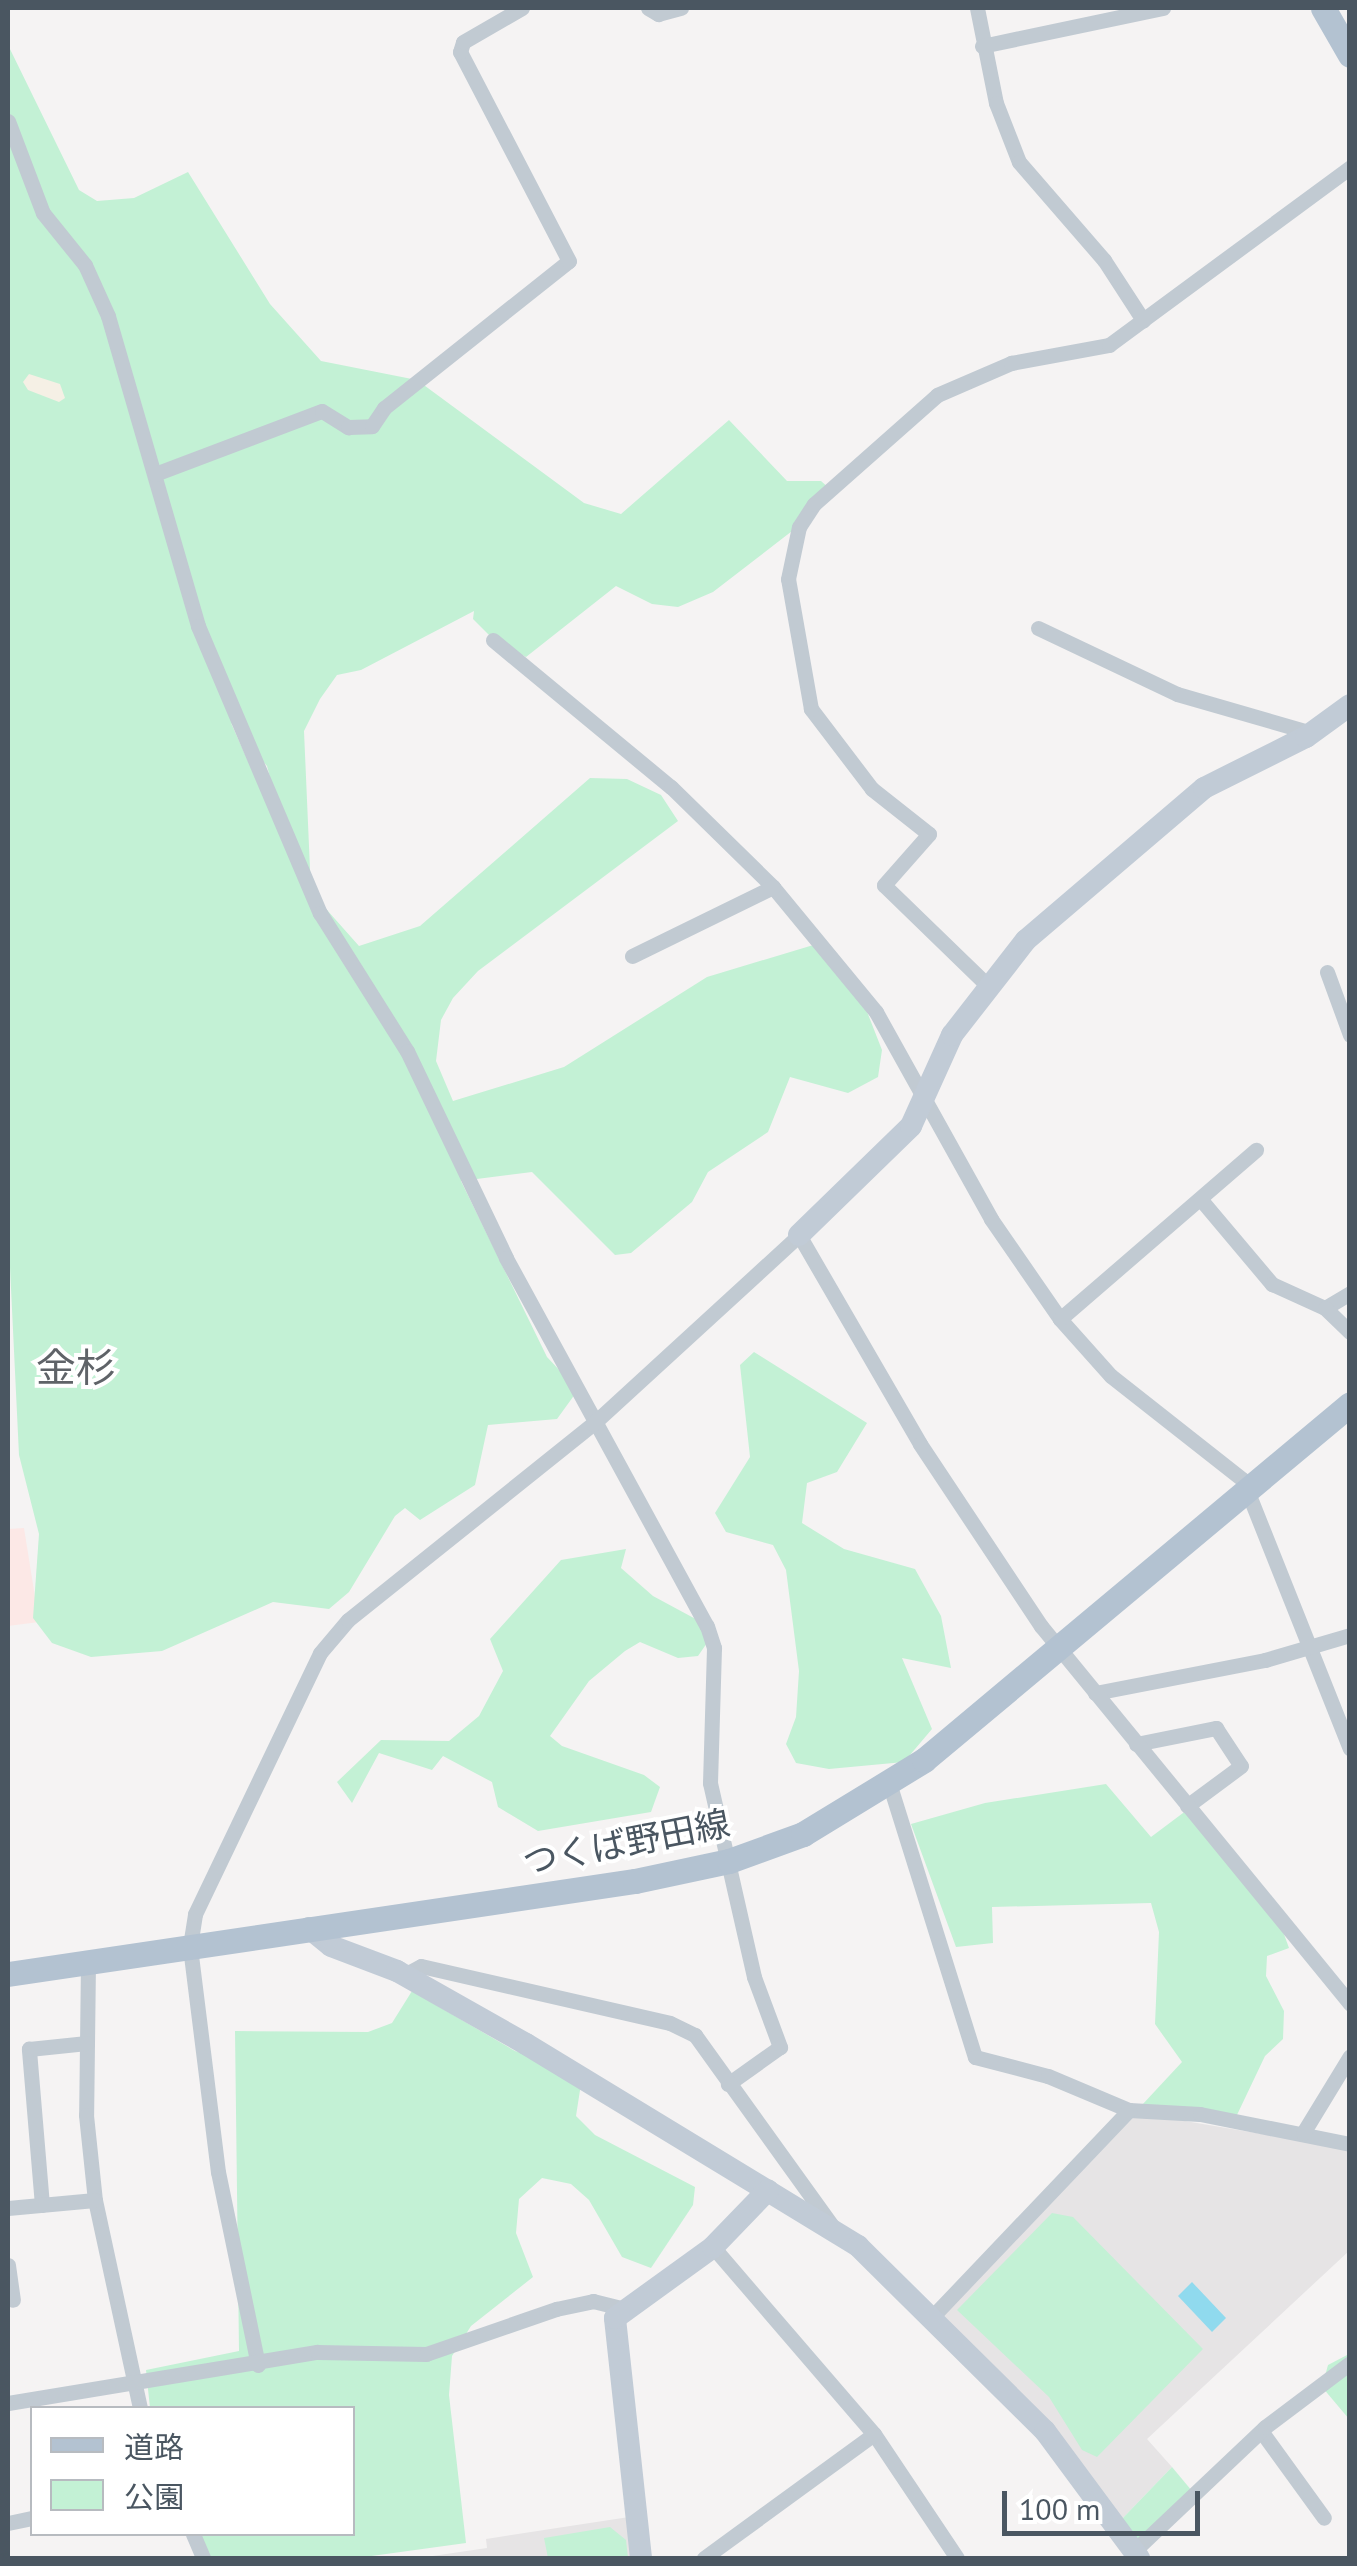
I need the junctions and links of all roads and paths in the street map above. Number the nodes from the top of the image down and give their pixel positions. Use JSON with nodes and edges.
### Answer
{"nodes":[{"id":1,"x":522,"y":8,"type":"edge"},
{"id":2,"x":648,"y":8,"type":"edge"},
{"id":3,"x":681,"y":8,"type":"edge"},
{"id":4,"x":977,"y":8,"type":"edge"},
{"id":5,"x":1163,"y":8,"type":"edge"},
{"id":6,"x":1323,"y":8,"type":"edge"},
{"id":7,"x":982,"y":46,"type":"junction"},
{"id":8,"x":1350,"y":55,"type":"edge"},
{"id":9,"x":8,"y":121,"type":"edge"},
{"id":10,"x":1350,"y":167,"type":"edge"},
{"id":11,"x":1143,"y":320,"type":"junction"},
{"id":12,"x":154,"y":474,"type":"junction"},
{"id":13,"x":1038,"y":628,"type":"dead end"},
{"id":14,"x":492,"y":640,"type":"dead end"},
{"id":15,"x":1349,"y":708,"type":"edge"},
{"id":16,"x":1312,"y":733,"type":"junction"},
{"id":17,"x":773,"y":887,"type":"junction"},
{"id":18,"x":632,"y":956,"type":"dead end"},
{"id":19,"x":1327,"y":972,"type":"dead end"},
{"id":20,"x":986,"y":984,"type":"junction"},
{"id":21,"x":1350,"y":1035,"type":"edge"},
{"id":22,"x":923,"y":1103,"type":"junction"},
{"id":23,"x":1256,"y":1150,"type":"dead end"},
{"id":24,"x":1202,"y":1202,"type":"junction"},
{"id":25,"x":799,"y":1235,"type":"junction"},
{"id":26,"x":1350,"y":1293,"type":"edge"},
{"id":27,"x":1326,"y":1308,"type":"junction"},
{"id":28,"x":1060,"y":1319,"type":"junction"},
{"id":29,"x":1350,"y":1332,"type":"edge"},
{"id":30,"x":1350,"y":1404,"type":"edge"},
{"id":31,"x":593,"y":1424,"type":"junction"},
{"id":32,"x":1248,"y":1490,"type":"junction"},
{"id":33,"x":1350,"y":1636,"type":"edge"},
{"id":34,"x":1059,"y":1648,"type":"junction"},
{"id":35,"x":1310,"y":1648,"type":"junction"},
{"id":36,"x":1096,"y":1694,"type":"junction"},
{"id":37,"x":1136,"y":1744,"type":"junction"},
{"id":38,"x":1350,"y":1749,"type":"edge"},
{"id":39,"x":890,"y":1786,"type":"junction"},
{"id":40,"x":1188,"y":1806,"type":"junction"},
{"id":41,"x":728,"y":1861,"type":"junction"},
{"id":42,"x":309,"y":1928,"type":"junction"},
{"id":43,"x":190,"y":1946,"type":"junction"},
{"id":44,"x":88,"y":1962,"type":"junction"},
{"id":45,"x":8,"y":1974,"type":"edge"},
{"id":46,"x":404,"y":1975,"type":"junction"},
{"id":47,"x":1350,"y":2004,"type":"edge"},
{"id":48,"x":87,"y":2043,"type":"junction"},
{"id":49,"x":1350,"y":2056,"type":"edge"},
{"id":50,"x":728,"y":2084,"type":"junction"},
{"id":51,"x":1129,"y":2110,"type":"junction"},
{"id":52,"x":1303,"y":2133,"type":"junction"},
{"id":53,"x":1350,"y":2144,"type":"edge"},
{"id":54,"x":768,"y":2190,"type":"junction"},
{"id":55,"x":95,"y":2200,"type":"junction"},
{"id":56,"x":42,"y":2205,"type":"junction"},
{"id":57,"x":8,"y":2208,"type":"edge"},
{"id":58,"x":835,"y":2230,"type":"junction"},
{"id":59,"x":713,"y":2248,"type":"junction"},
{"id":60,"x":8,"y":2265,"type":"edge"},
{"id":61,"x":13,"y":2300,"type":"dead end"},
{"id":62,"x":621,"y":2308,"type":"junction"},
{"id":63,"x":932,"y":2318,"type":"junction"},
{"id":64,"x":1350,"y":2363,"type":"edge"},
{"id":65,"x":258,"y":2365,"type":"junction"},
{"id":66,"x":130,"y":2386,"type":"junction"},
{"id":67,"x":8,"y":2403,"type":"edge"},
{"id":68,"x":139,"y":2406,"type":"edge"},
{"id":69,"x":874,"y":2434,"type":"junction"},
{"id":70,"x":1264,"y":2434,"type":"junction"},
{"id":71,"x":1324,"y":2518,"type":"dead end"},
{"id":72,"x":1137,"y":2555,"type":"edge"},
{"id":73,"x":640,"y":2558,"type":"edge"},
{"id":74,"x":704,"y":2558,"type":"edge"},
{"id":75,"x":957,"y":2558,"type":"edge"}],
"edges":[{"from":1,"to":12,"type":"street"},
{"from":2,"to":3,"type":"street"},
{"from":4,"to":7,"type":"street"},
{"from":5,"to":7,"type":"street"},
{"from":6,"to":8,"type":"main road"},
{"from":7,"to":11,"type":"street"},
{"from":9,"to":12,"type":"street"},
{"from":10,"to":11,"type":"street"},
{"from":11,"to":20,"type":"street"},
{"from":12,"to":31,"type":"street"},
{"from":13,"to":16,"type":"street"},
{"from":14,"to":17,"type":"street"},
{"from":15,"to":16,"type":"street"},
{"from":16,"to":20,"type":"street"},
{"from":17,"to":18,"type":"street"},
{"from":17,"to":22,"type":"street"},
{"from":19,"to":21,"type":"street"},
{"from":20,"to":22,"type":"street"},
{"from":22,"to":25,"type":"street"},
{"from":22,"to":28,"type":"street"},
{"from":23,"to":24,"type":"street"},
{"from":24,"to":27,"type":"street"},
{"from":24,"to":28,"type":"street"},
{"from":25,"to":31,"type":"street"},
{"from":25,"to":34,"type":"street"},
{"from":26,"to":27,"type":"street"},
{"from":27,"to":29,"type":"street"},
{"from":28,"to":32,"type":"street"},
{"from":30,"to":32,"type":"main road","name":"つくば野田線"},
{"from":31,"to":41,"type":"street"},
{"from":31,"to":43,"type":"street"},
{"from":32,"to":34,"type":"main road","name":"つくば野田線"},
{"from":32,"to":35,"type":"street"},
{"from":33,"to":35,"type":"street"},
{"from":34,"to":36,"type":"street"},
{"from":34,"to":39,"type":"main road","name":"つくば野田線"},
{"from":35,"to":36,"type":"street"},
{"from":35,"to":38,"type":"street"},
{"from":36,"to":37,"type":"street"},
{"from":37,"to":40,"type":"street"},
{"from":37,"to":40,"type":"street"},
{"from":39,"to":41,"type":"main road","name":"つくば野田線"},
{"from":39,"to":51,"type":"street"},
{"from":40,"to":47,"type":"street"},
{"from":41,"to":42,"type":"main road","name":"つくば野田線"},
{"from":41,"to":50,"type":"street"},
{"from":42,"to":43,"type":"main road","name":"つくば野田線"},
{"from":42,"to":46,"type":"street"},
{"from":43,"to":44,"type":"main road","name":"つくば野田線"},
{"from":43,"to":65,"type":"street"},
{"from":44,"to":45,"type":"main road","name":"つくば野田線"},
{"from":44,"to":48,"type":"street"},
{"from":46,"to":50,"type":"street"},
{"from":46,"to":54,"type":"street"},
{"from":48,"to":55,"type":"street"},
{"from":48,"to":56,"type":"street"},
{"from":49,"to":52,"type":"street"},
{"from":50,"to":58,"type":"street"},
{"from":51,"to":52,"type":"street"},
{"from":51,"to":63,"type":"street"},
{"from":52,"to":53,"type":"street"},
{"from":54,"to":58,"type":"street"},
{"from":54,"to":59,"type":"street"},
{"from":55,"to":56,"type":"street"},
{"from":55,"to":66,"type":"street"},
{"from":56,"to":57,"type":"street"},
{"from":58,"to":63,"type":"street"},
{"from":59,"to":62,"type":"street"},
{"from":59,"to":69,"type":"street"},
{"from":60,"to":61,"type":"street"},
{"from":62,"to":65,"type":"street"},
{"from":62,"to":73,"type":"street"},
{"from":63,"to":72,"type":"street"},
{"from":64,"to":70,"type":"street"},
{"from":65,"to":66,"type":"street"},
{"from":66,"to":67,"type":"street"},
{"from":66,"to":68,"type":"street"},
{"from":69,"to":74,"type":"street"},
{"from":69,"to":75,"type":"street"},
{"from":70,"to":71,"type":"street"},
{"from":70,"to":72,"type":"street"}]}
